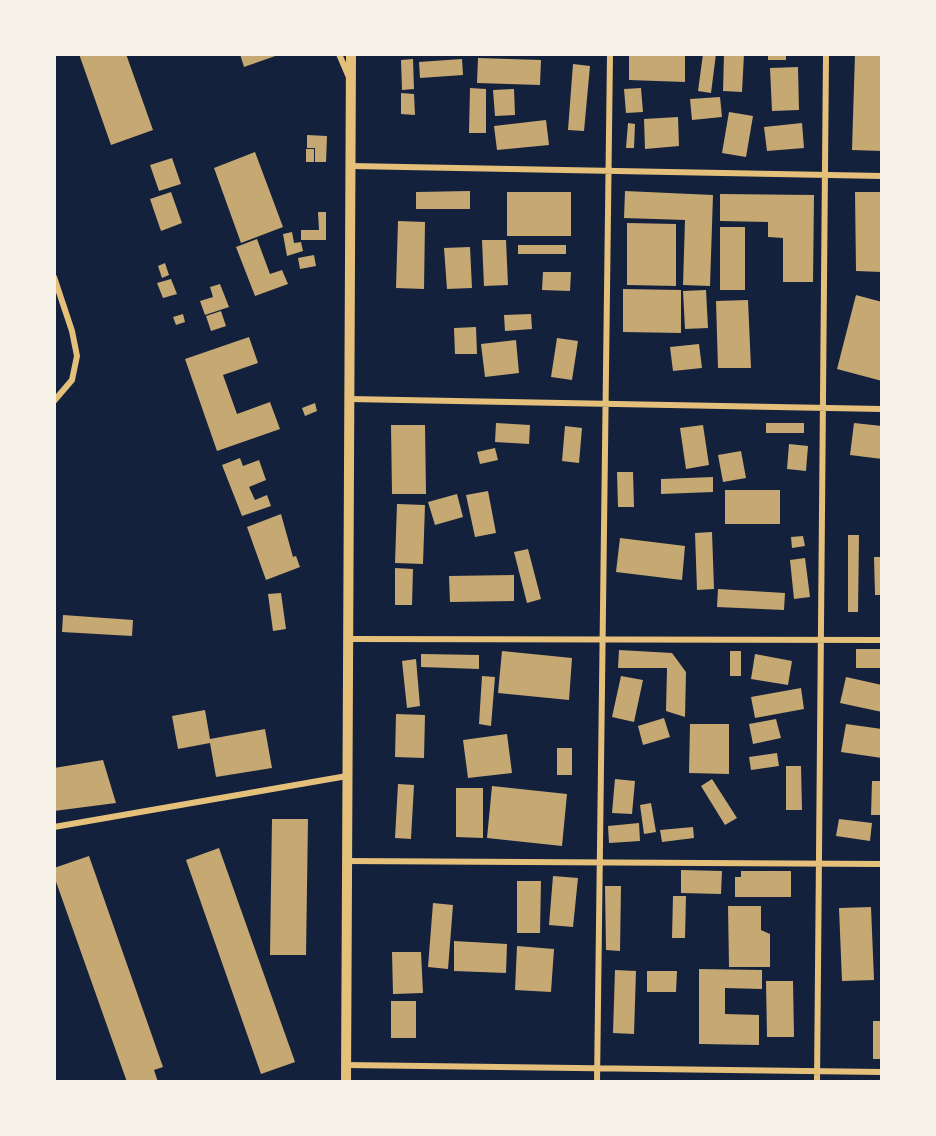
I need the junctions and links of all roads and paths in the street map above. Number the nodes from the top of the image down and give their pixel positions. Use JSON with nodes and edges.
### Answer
{"nodes":[{"id":1,"x":339,"y":54,"type":"edge"},
{"id":2,"x":351,"y":54,"type":"edge"},
{"id":3,"x":610,"y":54,"type":"edge"},
{"id":4,"x":826,"y":54,"type":"edge"},
{"id":5,"x":351,"y":81,"type":"junction"},
{"id":6,"x":351,"y":165,"type":"junction"},
{"id":7,"x":609,"y":171,"type":"junction"},
{"id":8,"x":827,"y":175,"type":"junction"},
{"id":9,"x":882,"y":176,"type":"edge"},
{"id":10,"x":54,"y":277,"type":"edge"},
{"id":11,"x":349,"y":399,"type":"junction"},
{"id":12,"x":54,"y":401,"type":"edge"},
{"id":13,"x":606,"y":404,"type":"junction"},
{"id":14,"x":822,"y":408,"type":"junction"},
{"id":15,"x":882,"y":409,"type":"edge"},
{"id":16,"x":348,"y":639,"type":"junction"},
{"id":17,"x":603,"y":639,"type":"junction"},
{"id":18,"x":820,"y":640,"type":"junction"},
{"id":19,"x":882,"y":640,"type":"edge"},
{"id":20,"x":347,"y":776,"type":"junction"},
{"id":21,"x":54,"y":827,"type":"edge"},
{"id":22,"x":346,"y":861,"type":"junction"},
{"id":23,"x":600,"y":863,"type":"junction"},
{"id":24,"x":818,"y":864,"type":"junction"},
{"id":25,"x":882,"y":864,"type":"edge"},
{"id":26,"x":345,"y":1065,"type":"junction"},
{"id":27,"x":597,"y":1068,"type":"junction"},
{"id":28,"x":817,"y":1071,"type":"junction"},
{"id":29,"x":882,"y":1072,"type":"edge"},
{"id":30,"x":346,"y":1082,"type":"edge"},
{"id":31,"x":597,"y":1082,"type":"edge"},
{"id":32,"x":817,"y":1082,"type":"edge"}],
"edges":[{"from":1,"to":5,"type":"street"},
{"from":2,"to":5,"type":"street"},
{"from":3,"to":7,"type":"street"},
{"from":4,"to":8,"type":"street"},
{"from":5,"to":6,"type":"street"},
{"from":6,"to":7,"type":"street"},
{"from":6,"to":11,"type":"street"},
{"from":7,"to":8,"type":"street"},
{"from":7,"to":13,"type":"street"},
{"from":8,"to":9,"type":"street"},
{"from":8,"to":14,"type":"street"},
{"from":10,"to":12,"type":"street"},
{"from":11,"to":13,"type":"street"},
{"from":11,"to":16,"type":"street"},
{"from":13,"to":14,"type":"street"},
{"from":13,"to":17,"type":"street"},
{"from":14,"to":15,"type":"street"},
{"from":14,"to":18,"type":"street"},
{"from":16,"to":17,"type":"street"},
{"from":16,"to":20,"type":"street"},
{"from":17,"to":18,"type":"street"},
{"from":17,"to":23,"type":"street"},
{"from":18,"to":19,"type":"street"},
{"from":18,"to":24,"type":"street"},
{"from":20,"to":21,"type":"street"},
{"from":20,"to":22,"type":"street"},
{"from":22,"to":23,"type":"street"},
{"from":22,"to":26,"type":"street"},
{"from":23,"to":24,"type":"street"},
{"from":23,"to":27,"type":"street"},
{"from":24,"to":25,"type":"street"},
{"from":24,"to":28,"type":"street"},
{"from":26,"to":27,"type":"street"},
{"from":26,"to":30,"type":"street"},
{"from":27,"to":28,"type":"street"},
{"from":27,"to":31,"type":"street"},
{"from":28,"to":29,"type":"street"},
{"from":28,"to":32,"type":"street"}]}
